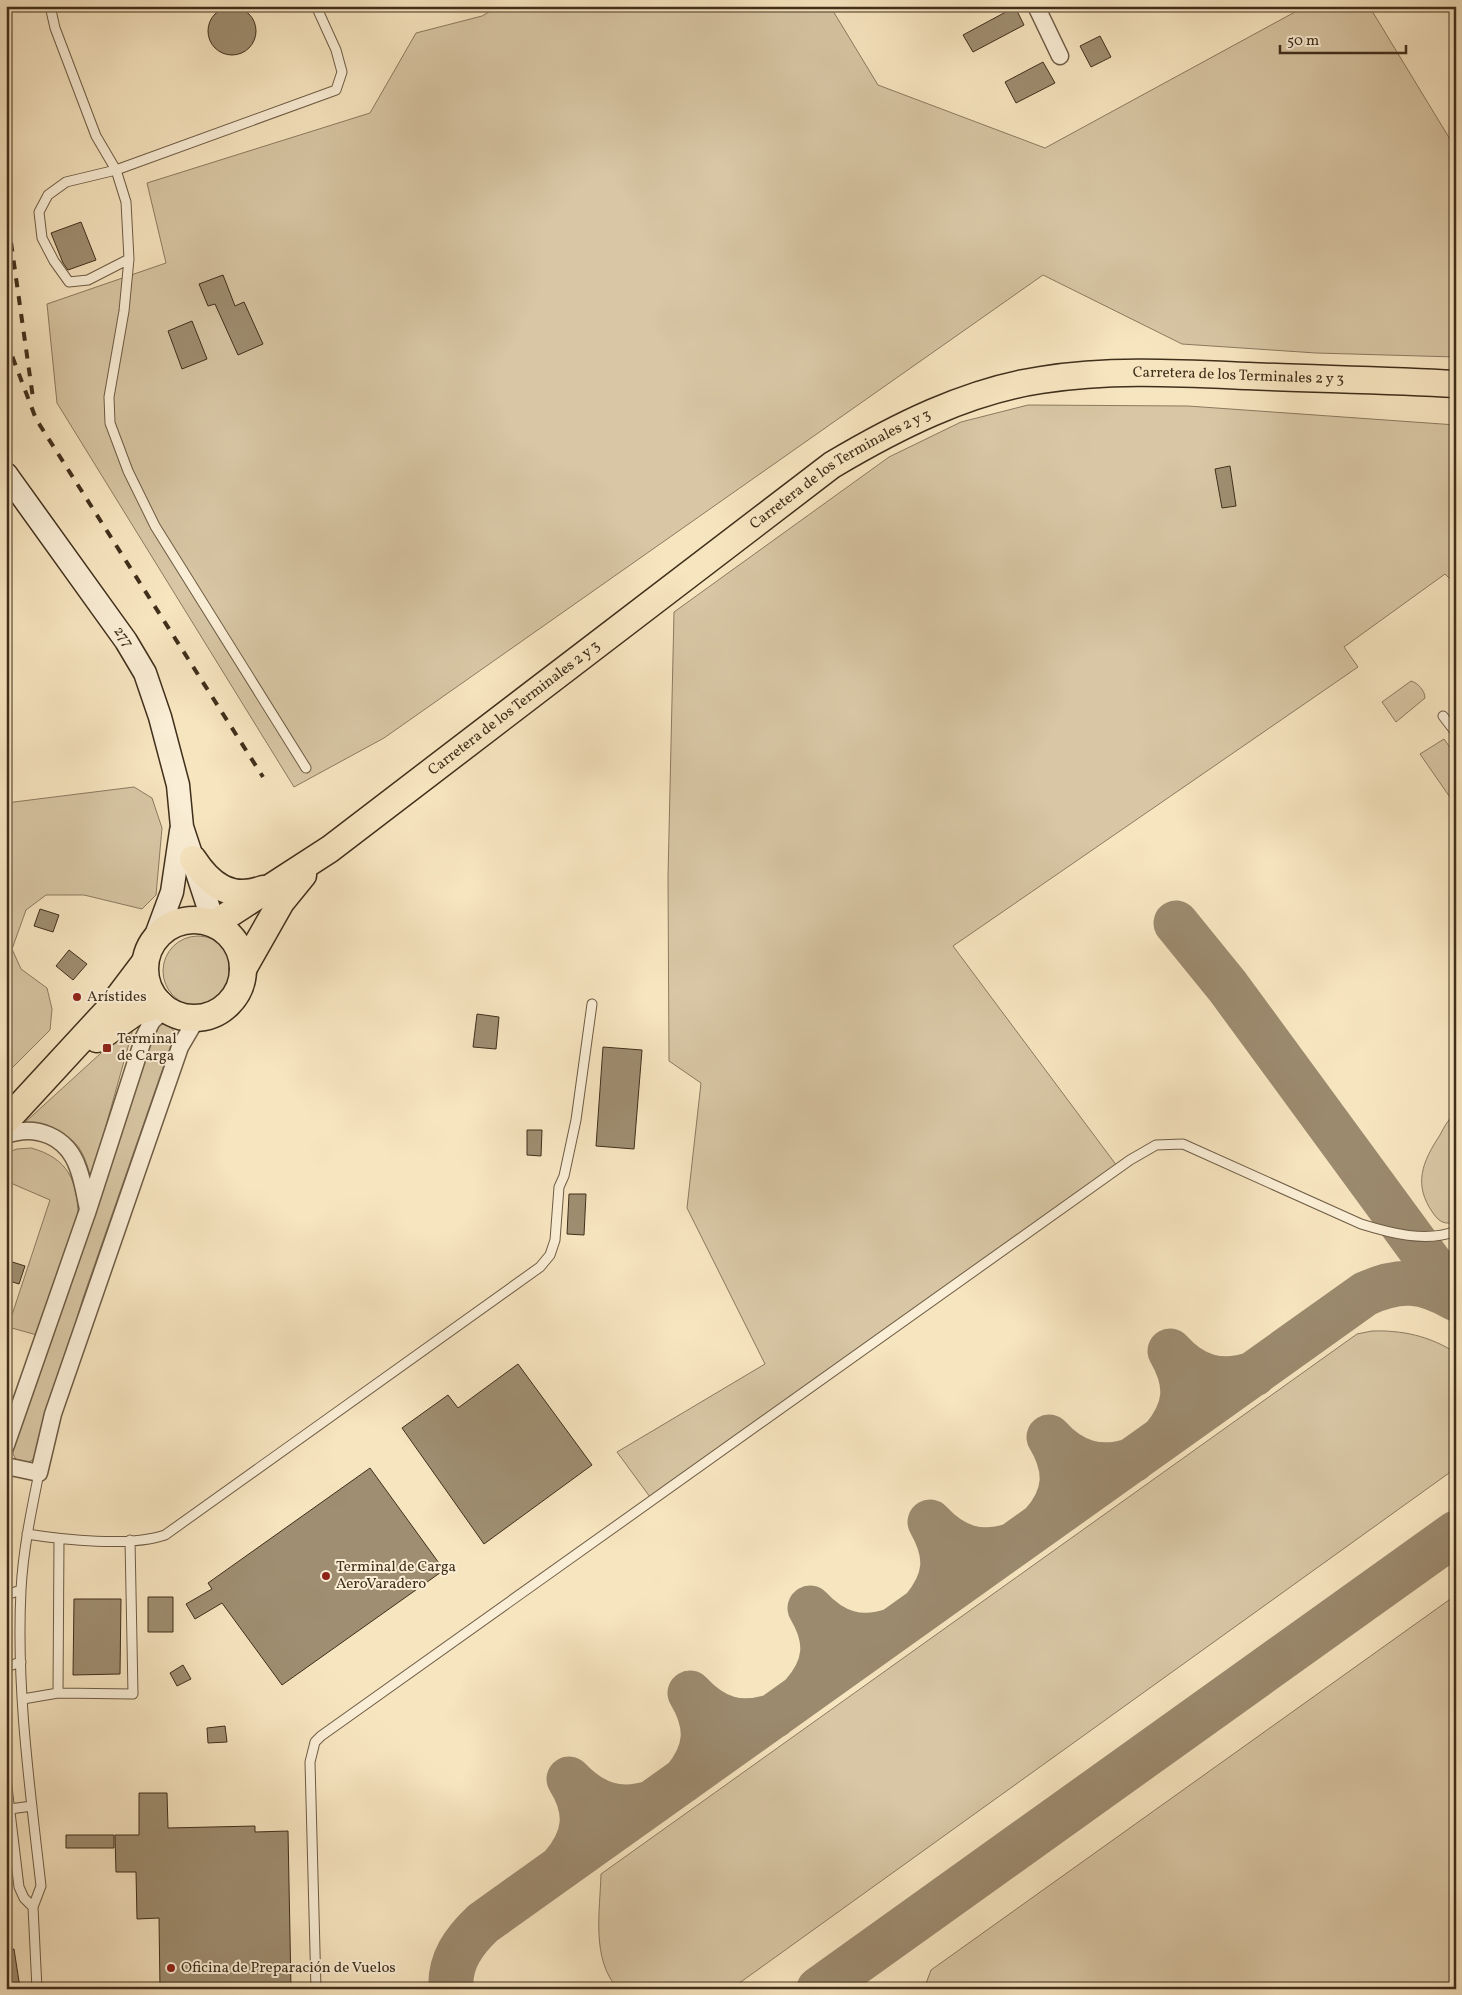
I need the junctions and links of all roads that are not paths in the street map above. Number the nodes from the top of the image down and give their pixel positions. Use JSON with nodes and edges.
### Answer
{"nodes":[{"id":1,"x":50,"y":6,"type":"edge"},
{"id":2,"x":316,"y":6,"type":"edge"},
{"id":3,"x":1036,"y":6,"type":"edge"},
{"id":4,"x":1060,"y":56,"type":"dead end"},
{"id":5,"x":116,"y":170,"type":"junction"},
{"id":6,"x":129,"y":259,"type":"junction"},
{"id":7,"x":1456,"y":384,"type":"edge"},
{"id":8,"x":6,"y":474,"type":"edge"},
{"id":9,"x":1443,"y":716,"type":"dead end"},
{"id":10,"x":1456,"y":733,"type":"edge"},
{"id":11,"x":306,"y":768,"type":"dead end"},
{"id":12,"x":182,"y":827,"type":"junction"},
{"id":13,"x":330,"y":849,"type":"junction"},
{"id":14,"x":193,"y":859,"type":"junction"},
{"id":15,"x":273,"y":885,"type":"junction"},
{"id":16,"x":214,"y":924,"type":"junction"},
{"id":17,"x":155,"y":938,"type":"junction"},
{"id":18,"x":145,"y":962,"type":"junction"},
{"id":19,"x":243,"y":969,"type":"junction"},
{"id":20,"x":592,"y":1004,"type":"dead end"},
{"id":21,"x":162,"y":1006,"type":"junction"},
{"id":22,"x":197,"y":1018,"type":"junction"},
{"id":23,"x":50,"y":1074,"type":"junction"},
{"id":24,"x":6,"y":1121,"type":"edge"},
{"id":25,"x":6,"y":1136,"type":"edge"},
{"id":26,"x":88,"y":1210,"type":"junction"},
{"id":27,"x":1456,"y":1231,"type":"edge"},
{"id":28,"x":6,"y":1445,"type":"edge"},
{"id":29,"x":6,"y":1466,"type":"edge"},
{"id":30,"x":38,"y":1473,"type":"junction"},
{"id":31,"x":27,"y":1534,"type":"junction"},
{"id":32,"x":59,"y":1539,"type":"junction"},
{"id":33,"x":130,"y":1540,"type":"junction"},
{"id":34,"x":21,"y":1590,"type":"junction"},
{"id":35,"x":6,"y":1595,"type":"edge"},
{"id":36,"x":22,"y":1662,"type":"junction"},
{"id":37,"x":6,"y":1667,"type":"edge"},
{"id":38,"x":58,"y":1693,"type":"junction"},
{"id":39,"x":23,"y":1699,"type":"junction"},
{"id":40,"x":6,"y":1779,"type":"edge"},
{"id":41,"x":32,"y":1806,"type":"junction"},
{"id":42,"x":10,"y":1809,"type":"junction"},
{"id":43,"x":33,"y":1908,"type":"junction"},
{"id":44,"x":37,"y":1989,"type":"edge"},
{"id":45,"x":316,"y":1989,"type":"edge"}],
"edges":[{"from":1,"to":5,"type":"lane"},
{"from":2,"to":5,"type":"lane"},
{"from":3,"to":4,"type":"street"},
{"from":5,"to":6,"type":"lane"},
{"from":5,"to":6,"type":"lane"},
{"from":6,"to":11,"type":"lane"},
{"from":7,"to":13,"type":"main road","name":"Carretera de los Terminales 2 y 3"},
{"from":8,"to":12,"type":"street","name":"277"},
{"from":9,"to":10,"type":"lane"},
{"from":12,"to":14,"type":"street","name":"277"},
{"from":12,"to":17,"type":"street","name":"277"},
{"from":13,"to":15,"type":"main road","name":"Carretera de los Terminales 2 y 3"},
{"from":13,"to":19,"type":"main road","name":"Carretera de los Terminales 2 y 3"},
{"from":14,"to":15,"type":"main road"},
{"from":14,"to":16,"type":"street","name":"277"},
{"from":15,"to":16,"type":"main road","name":"Carretera de los Terminales 2 y 3"},
{"from":16,"to":17,"type":"main road"},
{"from":16,"to":19,"type":"main road"},
{"from":17,"to":18,"type":"main road"},
{"from":18,"to":21,"type":"main road"},
{"from":18,"to":23,"type":"main road"},
{"from":19,"to":22,"type":"main road"},
{"from":20,"to":33,"type":"lane"},
{"from":21,"to":22,"type":"main road"},
{"from":21,"to":23,"type":"main road"},
{"from":21,"to":26,"type":"street"},
{"from":22,"to":30,"type":"street"},
{"from":23,"to":24,"type":"main road"},
{"from":25,"to":26,"type":"street"},
{"from":26,"to":28,"type":"street"},
{"from":27,"to":45,"type":"lane"},
{"from":29,"to":30,"type":"street"},
{"from":30,"to":31,"type":"lane"},
{"from":31,"to":32,"type":"lane"},
{"from":31,"to":34,"type":"lane"},
{"from":32,"to":33,"type":"lane"},
{"from":32,"to":38,"type":"lane"},
{"from":33,"to":38,"type":"lane"},
{"from":34,"to":35,"type":"lane"},
{"from":34,"to":36,"type":"lane"},
{"from":36,"to":37,"type":"lane"},
{"from":36,"to":39,"type":"lane"},
{"from":38,"to":39,"type":"lane"},
{"from":39,"to":41,"type":"lane"},
{"from":40,"to":42,"type":"lane"},
{"from":41,"to":42,"type":"lane"},
{"from":41,"to":43,"type":"lane"},
{"from":42,"to":43,"type":"lane"},
{"from":43,"to":44,"type":"lane"}]}
